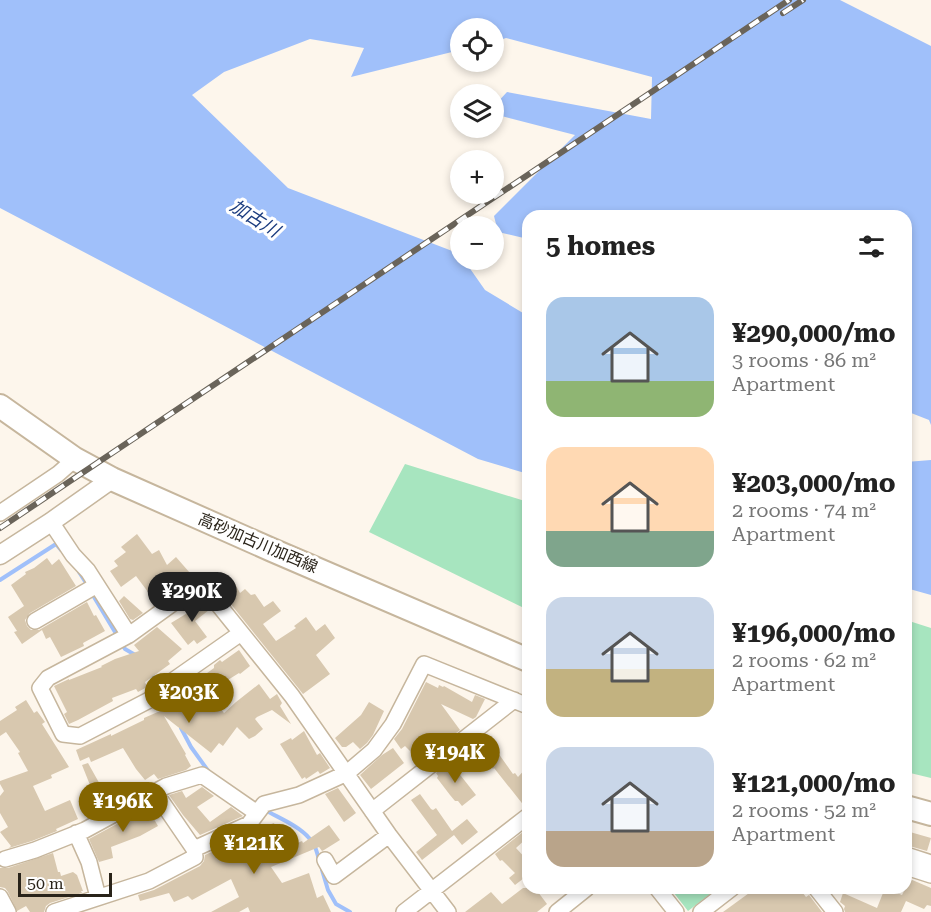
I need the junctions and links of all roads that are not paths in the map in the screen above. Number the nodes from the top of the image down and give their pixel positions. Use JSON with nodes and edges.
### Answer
{"nodes":[{"id":1,"x":0,"y":406,"type":"edge"},
{"id":2,"x":75,"y":459,"type":"junction"},
{"id":3,"x":112,"y":478,"type":"junction"},
{"id":4,"x":0,"y":513,"type":"edge"},
{"id":5,"x":51,"y":522,"type":"junction"},
{"id":6,"x":0,"y":555,"type":"edge"},
{"id":7,"x":97,"y":585,"type":"junction"},
{"id":8,"x":35,"y":621,"type":"dead end"},
{"id":9,"x":241,"y":633,"type":"junction"},
{"id":10,"x":129,"y":635,"type":"junction"},
{"id":11,"x":522,"y":657,"type":"edge"},
{"id":12,"x":521,"y":703,"type":"edge"},
{"id":13,"x":347,"y":773,"type":"junction"},
{"id":14,"x":155,"y":792,"type":"junction"},
{"id":15,"x":912,"y":809,"type":"edge"},
{"id":16,"x":372,"y":811,"type":"junction"},
{"id":17,"x":257,"y":813,"type":"junction"},
{"id":18,"x":931,"y":814,"type":"edge"},
{"id":19,"x":522,"y":821,"type":"edge"},
{"id":20,"x":76,"y":833,"type":"junction"},
{"id":21,"x":389,"y":835,"type":"junction"},
{"id":22,"x":194,"y":849,"type":"junction"},
{"id":23,"x":2,"y":855,"type":"edge"},
{"id":24,"x":912,"y":857,"type":"edge"},
{"id":25,"x":325,"y":860,"type":"dead end"},
{"id":26,"x":931,"y":863,"type":"edge"},
{"id":27,"x":912,"y":869,"type":"edge"},
{"id":28,"x":931,"y":875,"type":"edge"},
{"id":29,"x":431,"y":890,"type":"junction"},
{"id":30,"x":580,"y":894,"type":"edge"},
{"id":31,"x":662,"y":894,"type":"edge"},
{"id":32,"x":724,"y":894,"type":"edge"},
{"id":33,"x":821,"y":894,"type":"edge"},
{"id":34,"x":0,"y":897,"type":"edge"},
{"id":35,"x":98,"y":897,"type":"junction"},
{"id":36,"x":59,"y":911,"type":"edge"},
{"id":37,"x":8,"y":912,"type":"edge"},
{"id":38,"x":404,"y":912,"type":"edge"},
{"id":39,"x":448,"y":912,"type":"edge"},
{"id":40,"x":557,"y":912,"type":"edge"},
{"id":41,"x":676,"y":912,"type":"edge"},
{"id":42,"x":701,"y":912,"type":"edge"},
{"id":43,"x":835,"y":912,"type":"edge"}],
"edges":[{"from":1,"to":2,"type":"main road","name":"高砂加古川加西線"},
{"from":2,"to":3,"type":"main road","name":"高砂加古川加西線"},
{"from":2,"to":4,"type":"street"},
{"from":3,"to":5,"type":"street"},
{"from":3,"to":11,"type":"main road","name":"高砂加古川加西線"},
{"from":5,"to":6,"type":"street"},
{"from":5,"to":7,"type":"street"},
{"from":7,"to":8,"type":"street"},
{"from":7,"to":10,"type":"street"},
{"from":9,"to":10,"type":"street"},
{"from":9,"to":10,"type":"street"},
{"from":9,"to":13,"type":"street"},
{"from":12,"to":13,"type":"street"},
{"from":12,"to":16,"type":"street"},
{"from":13,"to":16,"type":"street"},
{"from":13,"to":17,"type":"street"},
{"from":14,"to":17,"type":"street"},
{"from":14,"to":20,"type":"street"},
{"from":14,"to":22,"type":"street"},
{"from":15,"to":18,"type":"main road"},
{"from":16,"to":21,"type":"street"},
{"from":17,"to":22,"type":"street"},
{"from":19,"to":29,"type":"street"},
{"from":20,"to":23,"type":"street"},
{"from":20,"to":35,"type":"street"},
{"from":21,"to":25,"type":"street"},
{"from":21,"to":29,"type":"street"},
{"from":22,"to":35,"type":"street"},
{"from":24,"to":26,"type":"street"},
{"from":27,"to":28,"type":"street"},
{"from":29,"to":38,"type":"street"},
{"from":29,"to":39,"type":"street"},
{"from":30,"to":40,"type":"street"},
{"from":31,"to":41,"type":"street"},
{"from":32,"to":42,"type":"street"},
{"from":33,"to":43,"type":"street"},
{"from":34,"to":37,"type":"street"},
{"from":35,"to":36,"type":"street"}]}
